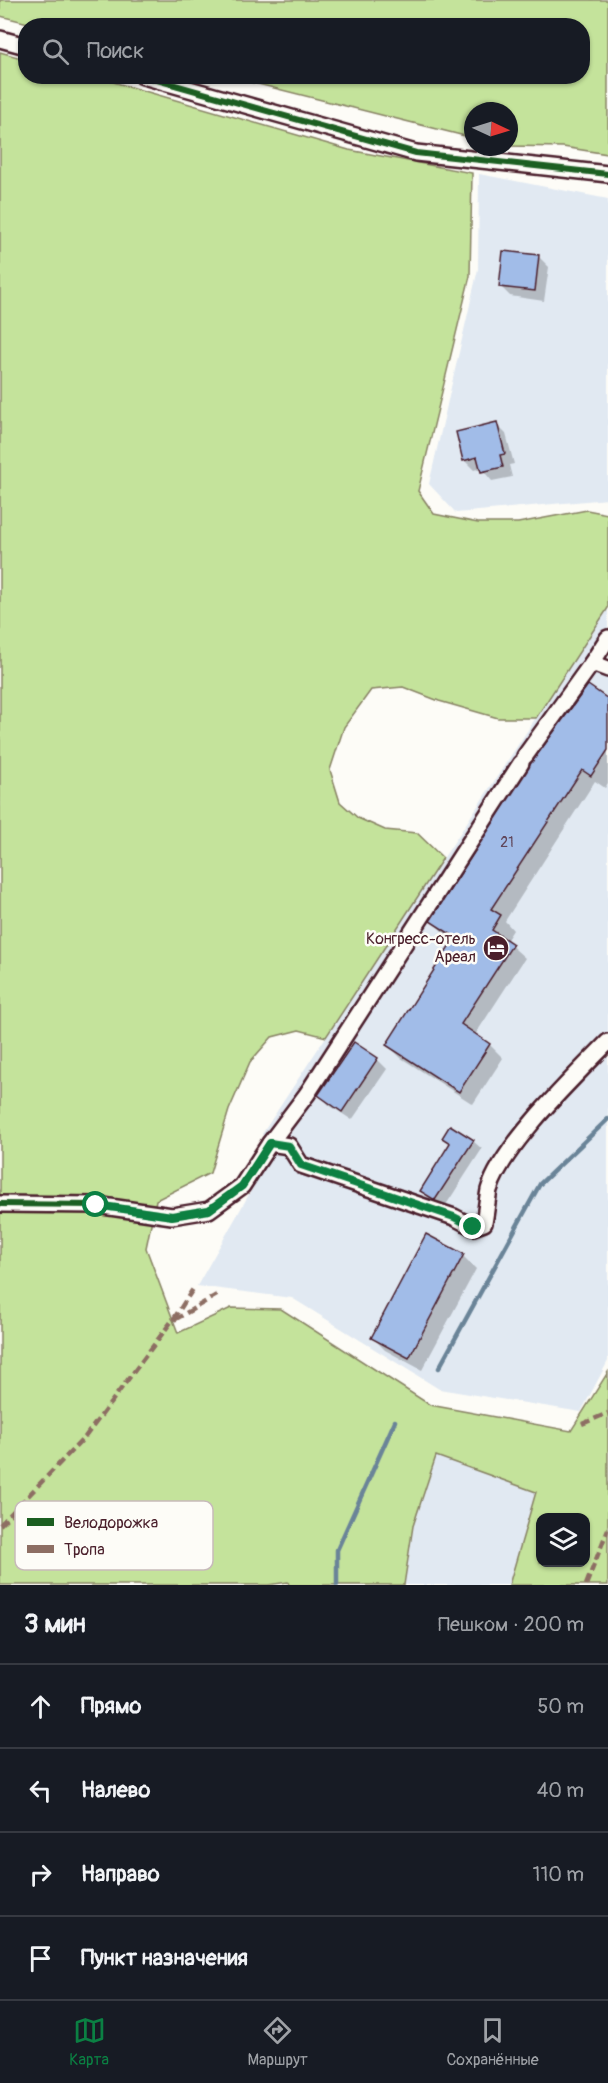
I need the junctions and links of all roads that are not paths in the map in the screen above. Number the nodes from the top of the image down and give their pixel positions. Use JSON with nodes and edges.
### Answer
{"nodes":[{"id":1,"x":0,"y":39,"type":"edge"},
{"id":2,"x":18,"y":44,"type":"edge"},
{"id":3,"x":171,"y":84,"type":"edge"},
{"id":4,"x":608,"y":174,"type":"edge"},
{"id":5,"x":608,"y":638,"type":"edge"},
{"id":6,"x":592,"y":663,"type":"junction"},
{"id":7,"x":608,"y":669,"type":"edge"},
{"id":8,"x":608,"y":1042,"type":"edge"},
{"id":9,"x":270,"y":1143,"type":"junction"},
{"id":10,"x":0,"y":1204,"type":"edge"}],
"edges":[{"from":1,"to":2,"type":"street"},
{"from":3,"to":4,"type":"street"},
{"from":5,"to":6,"type":"street"},
{"from":6,"to":7,"type":"street"},
{"from":6,"to":9,"type":"street"},
{"from":8,"to":9,"type":"street"},
{"from":9,"to":10,"type":"street"}]}
